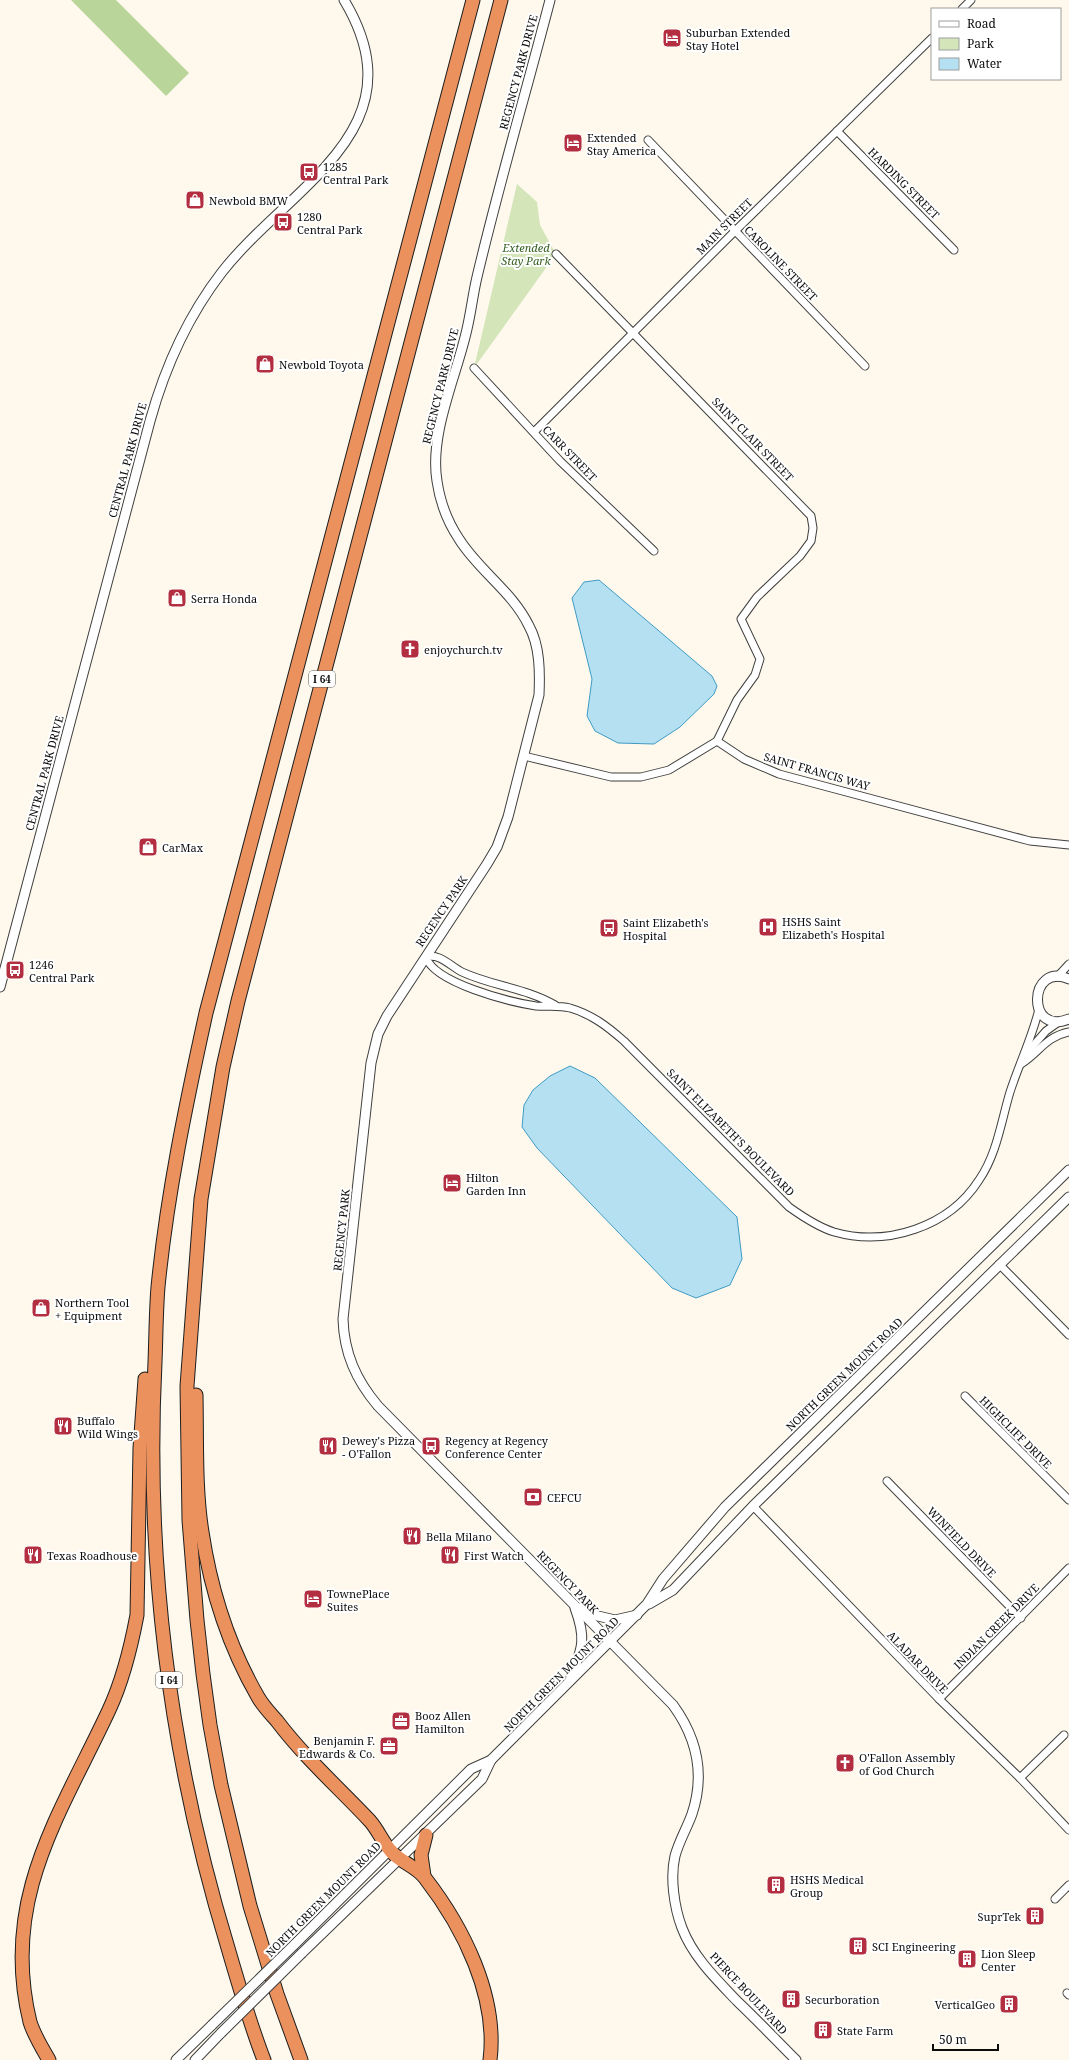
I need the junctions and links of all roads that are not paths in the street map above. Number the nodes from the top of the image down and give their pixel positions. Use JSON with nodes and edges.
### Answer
{"nodes":[{"id":1,"x":344,"y":0,"type":"edge"},
{"id":2,"x":472,"y":0,"type":"edge"},
{"id":3,"x":501,"y":0,"type":"edge"},
{"id":4,"x":550,"y":0,"type":"edge"},
{"id":5,"x":971,"y":0,"type":"edge"},
{"id":6,"x":963,"y":8,"type":"edge"},
{"id":7,"x":931,"y":39,"type":"edge"},
{"id":8,"x":837,"y":131,"type":"junction"},
{"id":9,"x":648,"y":140,"type":"dead end"},
{"id":10,"x":735,"y":231,"type":"junction"},
{"id":11,"x":954,"y":250,"type":"dead end"},
{"id":12,"x":556,"y":254,"type":"dead end"},
{"id":13,"x":633,"y":333,"type":"junction"},
{"id":14,"x":865,"y":366,"type":"dead end"},
{"id":15,"x":474,"y":368,"type":"dead end"},
{"id":16,"x":534,"y":432,"type":"junction"},
{"id":17,"x":654,"y":551,"type":"dead end"},
{"id":18,"x":717,"y":741,"type":"junction"},
{"id":19,"x":524,"y":756,"type":"junction"},
{"id":20,"x":1069,"y":844,"type":"edge"},
{"id":21,"x":426,"y":957,"type":"junction"},
{"id":22,"x":1069,"y":964,"type":"edge"},
{"id":23,"x":1057,"y":977,"type":"junction"},
{"id":24,"x":1069,"y":979,"type":"edge"},
{"id":25,"x":0,"y":987,"type":"edge"},
{"id":26,"x":555,"y":1005,"type":"junction"},
{"id":27,"x":1039,"y":1009,"type":"junction"},
{"id":28,"x":1066,"y":1020,"type":"edge"},
{"id":29,"x":1069,"y":1032,"type":"edge"},
{"id":30,"x":1024,"y":1055,"type":"junction"},
{"id":31,"x":1021,"y":1064,"type":"junction"},
{"id":32,"x":1069,"y":1170,"type":"edge"},
{"id":33,"x":1069,"y":1197,"type":"edge"},
{"id":34,"x":999,"y":1264,"type":"junction"},
{"id":35,"x":158,"y":1289,"type":"junction"},
{"id":36,"x":1069,"y":1335,"type":"edge"},
{"id":37,"x":190,"y":1367,"type":"junction"},
{"id":38,"x":964,"y":1396,"type":"dead end"},
{"id":39,"x":887,"y":1481,"type":"dead end"},
{"id":40,"x":1069,"y":1500,"type":"edge"},
{"id":41,"x":753,"y":1506,"type":"junction"},
{"id":42,"x":1068,"y":1571,"type":"edge"},
{"id":43,"x":647,"y":1604,"type":"junction"},
{"id":44,"x":574,"y":1605,"type":"junction"},
{"id":45,"x":637,"y":1615,"type":"junction"},
{"id":46,"x":1021,"y":1618,"type":"junction"},
{"id":47,"x":610,"y":1642,"type":"junction"},
{"id":48,"x":569,"y":1683,"type":"junction"},
{"id":49,"x":939,"y":1699,"type":"junction"},
{"id":50,"x":1064,"y":1735,"type":"dead end"},
{"id":51,"x":491,"y":1760,"type":"junction"},
{"id":52,"x":1020,"y":1778,"type":"junction"},
{"id":53,"x":1069,"y":1830,"type":"edge"},
{"id":54,"x":426,"y":1834,"type":"junction"},
{"id":55,"x":389,"y":1849,"type":"junction"},
{"id":56,"x":400,"y":1860,"type":"junction"},
{"id":57,"x":424,"y":1876,"type":"junction"},
{"id":58,"x":1069,"y":1885,"type":"edge"},
{"id":59,"x":1055,"y":1899,"type":"dead end"},
{"id":60,"x":49,"y":2060,"type":"edge"},
{"id":61,"x":176,"y":2060,"type":"edge"},
{"id":62,"x":195,"y":2060,"type":"edge"},
{"id":63,"x":264,"y":2060,"type":"edge"},
{"id":64,"x":300,"y":2060,"type":"edge"},
{"id":65,"x":490,"y":2060,"type":"edge"},
{"id":66,"x":796,"y":2060,"type":"edge"}],
"edges":[{"from":1,"to":25,"type":"street","name":"CENTRAL PARK DRIVE"},
{"from":2,"to":35,"type":"highway","number":"I 64"},
{"from":3,"to":37,"type":"highway","number":"I 64"},
{"from":4,"to":19,"type":"street","name":"REGENCY PARK DRIVE"},
{"from":5,"to":6,"type":"street"},
{"from":7,"to":8,"type":"street","name":"MAIN STREET"},
{"from":8,"to":10,"type":"street","name":"MAIN STREET"},
{"from":8,"to":11,"type":"street","name":"HARDING STREET"},
{"from":9,"to":10,"type":"street","name":"CAROLINE STREET"},
{"from":10,"to":13,"type":"street","name":"MAIN STREET"},
{"from":10,"to":14,"type":"street","name":"CAROLINE STREET"},
{"from":12,"to":13,"type":"street","name":"SAINT CLAIR STREET"},
{"from":13,"to":16,"type":"street","name":"MAIN STREET"},
{"from":13,"to":18,"type":"street","name":"SAINT CLAIR STREET"},
{"from":15,"to":16,"type":"street","name":"CARR STREET"},
{"from":16,"to":17,"type":"street","name":"CARR STREET"},
{"from":18,"to":19,"type":"street"},
{"from":18,"to":20,"type":"street","name":"SAINT FRANCIS WAY"},
{"from":19,"to":21,"type":"street","name":"REGENCY PARK"},
{"from":21,"to":26,"type":"street","name":"SAINT ELIZABETH'S BOULEVARD"},
{"from":21,"to":26,"type":"street","name":"SAINT ELIZABETH'S BOULEVARD"},
{"from":21,"to":44,"type":"street","name":"REGENCY PARK"},
{"from":22,"to":23,"type":"street"},
{"from":23,"to":24,"type":"street"},
{"from":23,"to":27,"type":"street","name":"SAINT ELIZABETH'S BOULEVARD"},
{"from":26,"to":31,"type":"street","name":"SAINT ELIZABETH'S BOULEVARD"},
{"from":27,"to":28,"type":"street","name":"SAINT ELIZABETH'S BOULEVARD"},
{"from":27,"to":30,"type":"street","name":"SAINT ELIZABETH'S BOULEVARD"},
{"from":28,"to":30,"type":"street","name":"SAINT ELIZABETH'S BOULEVARD"},
{"from":29,"to":31,"type":"street"},
{"from":30,"to":31,"type":"street","name":"SAINT ELIZABETH'S BOULEVARD"},
{"from":32,"to":43,"type":"street","name":"NORTH GREEN MOUNT ROAD"},
{"from":33,"to":34,"type":"street","name":"NORTH GREEN MOUNT ROAD"},
{"from":34,"to":36,"type":"street"},
{"from":34,"to":41,"type":"street","name":"NORTH GREEN MOUNT ROAD"},
{"from":35,"to":60,"type":"highway"},
{"from":35,"to":63,"type":"highway","number":"I 64"},
{"from":37,"to":55,"type":"highway"},
{"from":37,"to":64,"type":"highway","number":"I 64"},
{"from":38,"to":40,"type":"street","name":"HIGHCLIFF DRIVE"},
{"from":39,"to":46,"type":"street","name":"WINFIELD DRIVE"},
{"from":41,"to":43,"type":"street","name":"NORTH GREEN MOUNT ROAD"},
{"from":41,"to":49,"type":"street","name":"ALADAR DRIVE"},
{"from":42,"to":46,"type":"street","name":"INDIAN CREEK DRIVE"},
{"from":43,"to":45,"type":"street","name":"NORTH GREEN MOUNT ROAD"},
{"from":44,"to":45,"type":"street"},
{"from":44,"to":47,"type":"street","name":"REGENCY PARK"},
{"from":44,"to":48,"type":"street"},
{"from":45,"to":47,"type":"street","name":"NORTH GREEN MOUNT ROAD"},
{"from":46,"to":49,"type":"street","name":"INDIAN CREEK DRIVE"},
{"from":47,"to":48,"type":"street","name":"NORTH GREEN MOUNT ROAD"},
{"from":47,"to":66,"type":"street","name":"PIERCE BOULEVARD"},
{"from":48,"to":51,"type":"street","name":"NORTH GREEN MOUNT ROAD"},
{"from":49,"to":52,"type":"street","name":"ALADAR DRIVE"},
{"from":50,"to":52,"type":"street"},
{"from":51,"to":54,"type":"street","name":"NORTH GREEN MOUNT ROAD"},
{"from":51,"to":55,"type":"street","name":"NORTH GREEN MOUNT ROAD"},
{"from":52,"to":53,"type":"street","name":"ALADAR DRIVE"},
{"from":54,"to":56,"type":"street","name":"NORTH GREEN MOUNT ROAD"},
{"from":54,"to":57,"type":"highway"},
{"from":55,"to":56,"type":"highway"},
{"from":55,"to":61,"type":"street","name":"NORTH GREEN MOUNT ROAD","bridge":true},
{"from":56,"to":57,"type":"highway"},
{"from":56,"to":62,"type":"street","name":"NORTH GREEN MOUNT ROAD","bridge":true},
{"from":57,"to":65,"type":"highway"},
{"from":58,"to":59,"type":"street"}]}
